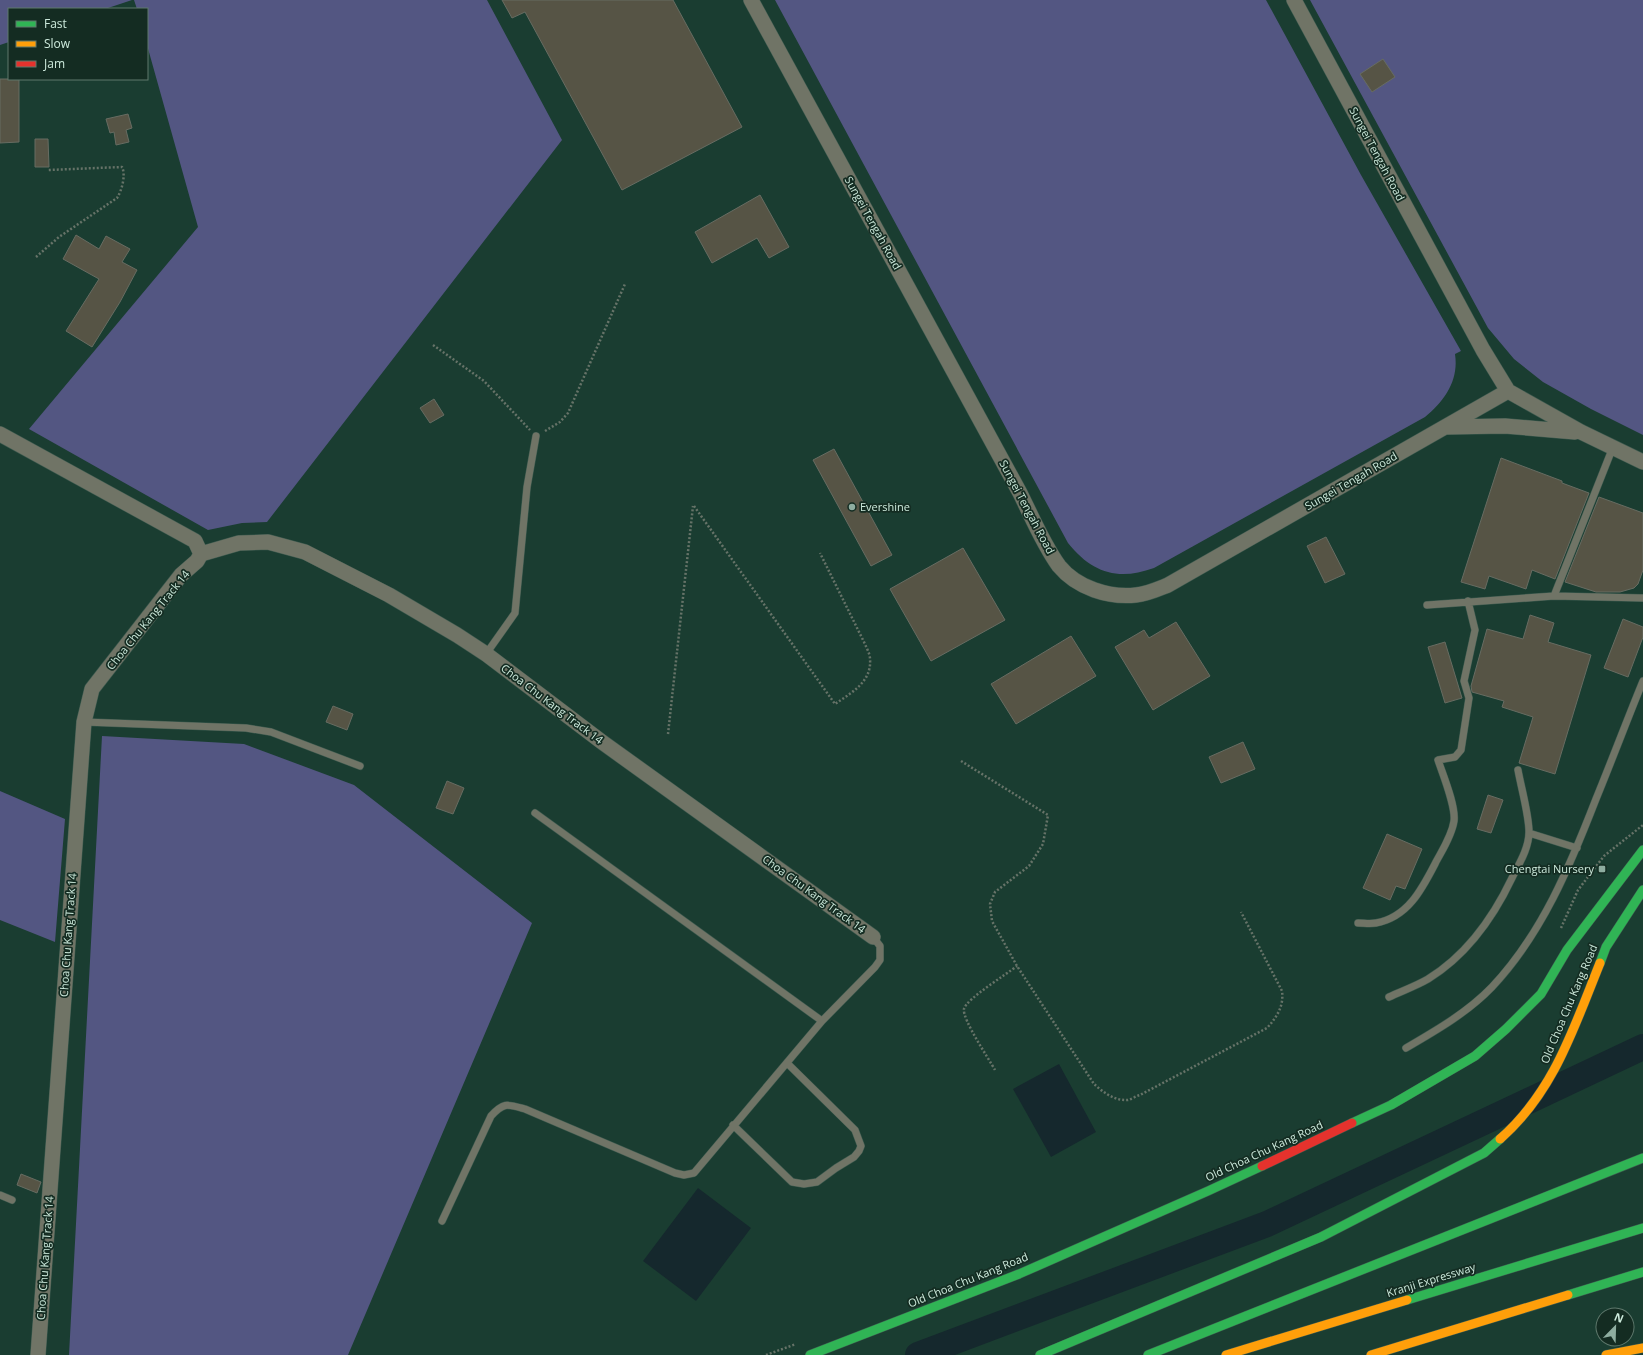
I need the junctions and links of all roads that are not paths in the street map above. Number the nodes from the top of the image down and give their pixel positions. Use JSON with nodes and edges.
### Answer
{"nodes":[{"id":1,"x":751,"y":0,"type":"edge"},
{"id":2,"x":1294,"y":0,"type":"edge"},
{"id":3,"x":1508,"y":391,"type":"junction"},
{"id":4,"x":1444,"y":427,"type":"junction"},
{"id":5,"x":1581,"y":432,"type":"junction"},
{"id":6,"x":0,"y":434,"type":"edge"},
{"id":7,"x":536,"y":436,"type":"road end"},
{"id":8,"x":1613,"y":447,"type":"junction"},
{"id":9,"x":1643,"y":462,"type":"edge"},
{"id":10,"x":201,"y":554,"type":"junction"},
{"id":11,"x":1554,"y":596,"type":"junction"},
{"id":12,"x":1643,"y":598,"type":"edge"},
{"id":13,"x":1468,"y":600,"type":"junction"},
{"id":14,"x":1427,"y":604,"type":"dead end"},
{"id":15,"x":486,"y":654,"type":"junction"},
{"id":16,"x":1643,"y":681,"type":"edge"},
{"id":17,"x":84,"y":722,"type":"junction"},
{"id":18,"x":360,"y":766,"type":"dead end"},
{"id":19,"x":1518,"y":770,"type":"dead end"},
{"id":20,"x":535,"y":813,"type":"dead end"},
{"id":21,"x":1529,"y":833,"type":"junction"},
{"id":22,"x":1577,"y":848,"type":"junction"},
{"id":23,"x":1643,"y":850,"type":"edge"},
{"id":24,"x":1643,"y":890,"type":"edge"},
{"id":25,"x":1358,"y":922,"type":"dead end"},
{"id":26,"x":873,"y":937,"type":"joint"},
{"id":27,"x":1389,"y":997,"type":"dead end"},
{"id":28,"x":822,"y":1021,"type":"junction"},
{"id":29,"x":1406,"y":1048,"type":"dead end"},
{"id":30,"x":787,"y":1063,"type":"junction"},
{"id":31,"x":733,"y":1125,"type":"junction"},
{"id":32,"x":1643,"y":1158,"type":"edge"},
{"id":33,"x":0,"y":1195,"type":"edge"},
{"id":34,"x":12,"y":1200,"type":"dead end"},
{"id":35,"x":442,"y":1221,"type":"dead end"},
{"id":36,"x":1643,"y":1228,"type":"edge"},
{"id":37,"x":1643,"y":1272,"type":"edge"},
{"id":38,"x":1643,"y":1348,"type":"edge"},
{"id":39,"x":38,"y":1355,"type":"edge"},
{"id":40,"x":810,"y":1355,"type":"edge"},
{"id":41,"x":1040,"y":1355,"type":"edge"},
{"id":42,"x":1148,"y":1355,"type":"edge"},
{"id":43,"x":1226,"y":1355,"type":"edge"},
{"id":44,"x":1371,"y":1355,"type":"edge"},
{"id":45,"x":1606,"y":1355,"type":"edge"}],
"edges":[{"from":1,"to":4,"type":"street","name":"Sungei Tengah Road"},
{"from":2,"to":3,"type":"street","name":"Sungei Tengah Road"},
{"from":3,"to":4,"type":"street","name":"Sungei Tengah Road"},
{"from":3,"to":5,"type":"street","name":"Sungei Tengah Road"},
{"from":4,"to":5,"type":"street"},
{"from":5,"to":8,"type":"street","name":"Sungei Tengah Road"},
{"from":6,"to":10,"type":"street"},
{"from":7,"to":15,"type":"lane"},
{"from":8,"to":9,"type":"street","name":"Sungei Tengah Road"},
{"from":8,"to":11,"type":"lane"},
{"from":10,"to":15,"type":"street","name":"Choa Chu Kang Track 14"},
{"from":10,"to":17,"type":"street","name":"Choa Chu Kang Track 14"},
{"from":11,"to":12,"type":"lane"},
{"from":11,"to":13,"type":"lane"},
{"from":13,"to":14,"type":"lane"},
{"from":13,"to":25,"type":"lane"},
{"from":15,"to":26,"type":"street","name":"Choa Chu Kang Track 14"},
{"from":16,"to":22,"type":"lane"},
{"from":17,"to":18,"type":"lane"},
{"from":17,"to":39,"type":"street","name":"Choa Chu Kang Track 14"},
{"from":19,"to":21,"type":"lane"},
{"from":20,"to":28,"type":"lane"},
{"from":21,"to":22,"type":"lane"},
{"from":21,"to":27,"type":"lane"},
{"from":22,"to":29,"type":"lane"},
{"from":23,"to":40,"type":"main road","name":"Old Choa Chu Kang Road"},
{"from":24,"to":41,"type":"main road","name":"Old Choa Chu Kang Road"},
{"from":26,"to":28,"type":"lane"},
{"from":28,"to":30,"type":"lane"},
{"from":30,"to":31,"type":"lane"},
{"from":30,"to":31,"type":"lane"},
{"from":31,"to":35,"type":"lane"},
{"from":32,"to":42,"type":"main road"},
{"from":33,"to":34,"type":"lane"},
{"from":36,"to":43,"type":"main road","name":"Kranji Expressway"},
{"from":37,"to":44,"type":"main road"},
{"from":38,"to":45,"type":"main road"}]}
